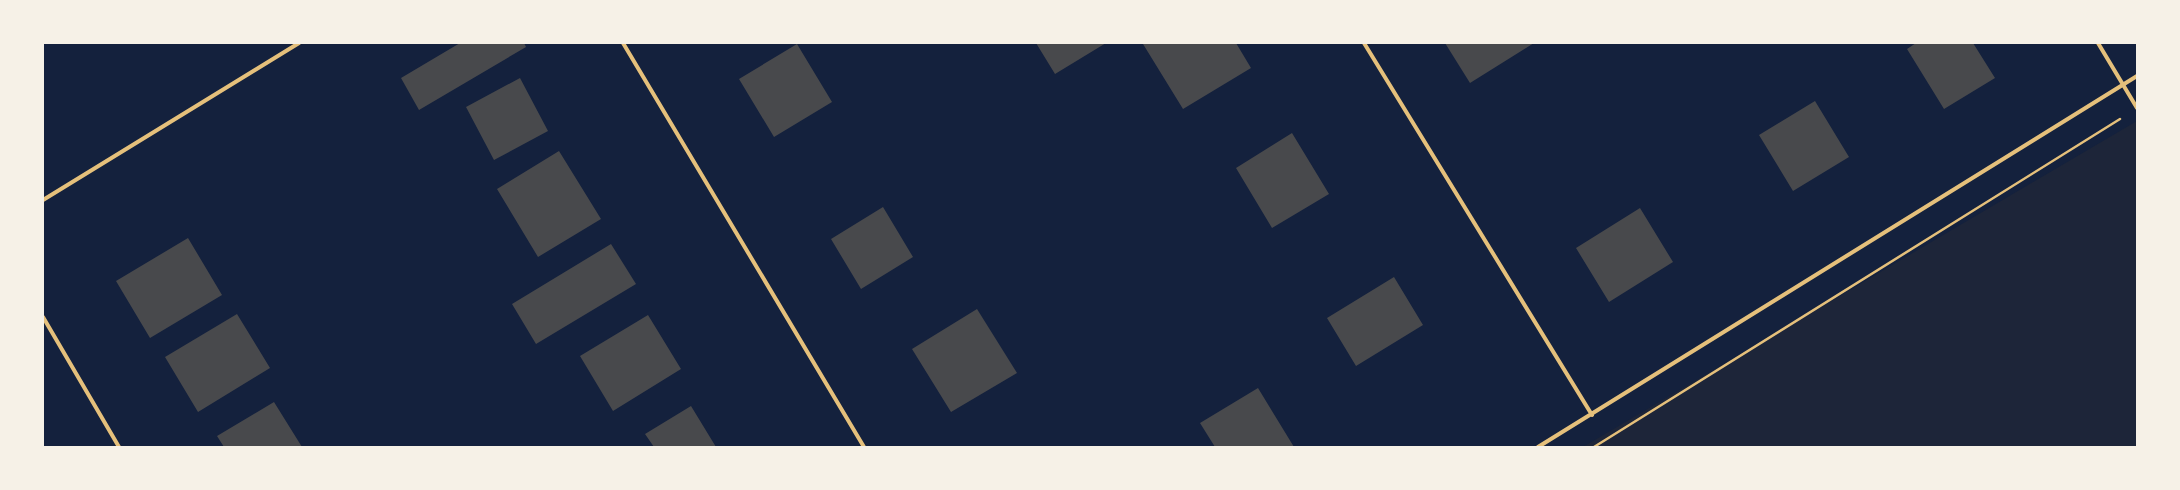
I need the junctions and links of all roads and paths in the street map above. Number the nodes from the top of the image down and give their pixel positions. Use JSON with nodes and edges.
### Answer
{"nodes":[{"id":1,"x":299,"y":43,"type":"edge"},
{"id":2,"x":623,"y":43,"type":"edge"},
{"id":3,"x":1364,"y":43,"type":"edge"},
{"id":4,"x":2098,"y":43,"type":"edge"},
{"id":5,"x":2137,"y":76,"type":"edge"},
{"id":6,"x":2123,"y":84,"type":"junction"},
{"id":7,"x":2137,"y":108,"type":"edge"},
{"id":8,"x":2123,"y":117,"type":"dead end"},
{"id":9,"x":43,"y":200,"type":"edge"},
{"id":10,"x":43,"y":317,"type":"edge"},
{"id":11,"x":1592,"y":415,"type":"junction"},
{"id":12,"x":119,"y":447,"type":"edge"},
{"id":13,"x":864,"y":447,"type":"edge"},
{"id":14,"x":1538,"y":447,"type":"edge"},
{"id":15,"x":1594,"y":447,"type":"edge"}],
"edges":[{"from":1,"to":9,"type":"street"},
{"from":2,"to":13,"type":"street"},
{"from":3,"to":11,"type":"street"},
{"from":4,"to":6,"type":"street"},
{"from":5,"to":6,"type":"street"},
{"from":6,"to":7,"type":"street"},
{"from":6,"to":11,"type":"street"},
{"from":8,"to":15,"type":"path"},
{"from":10,"to":12,"type":"street"},
{"from":11,"to":14,"type":"street"}]}
